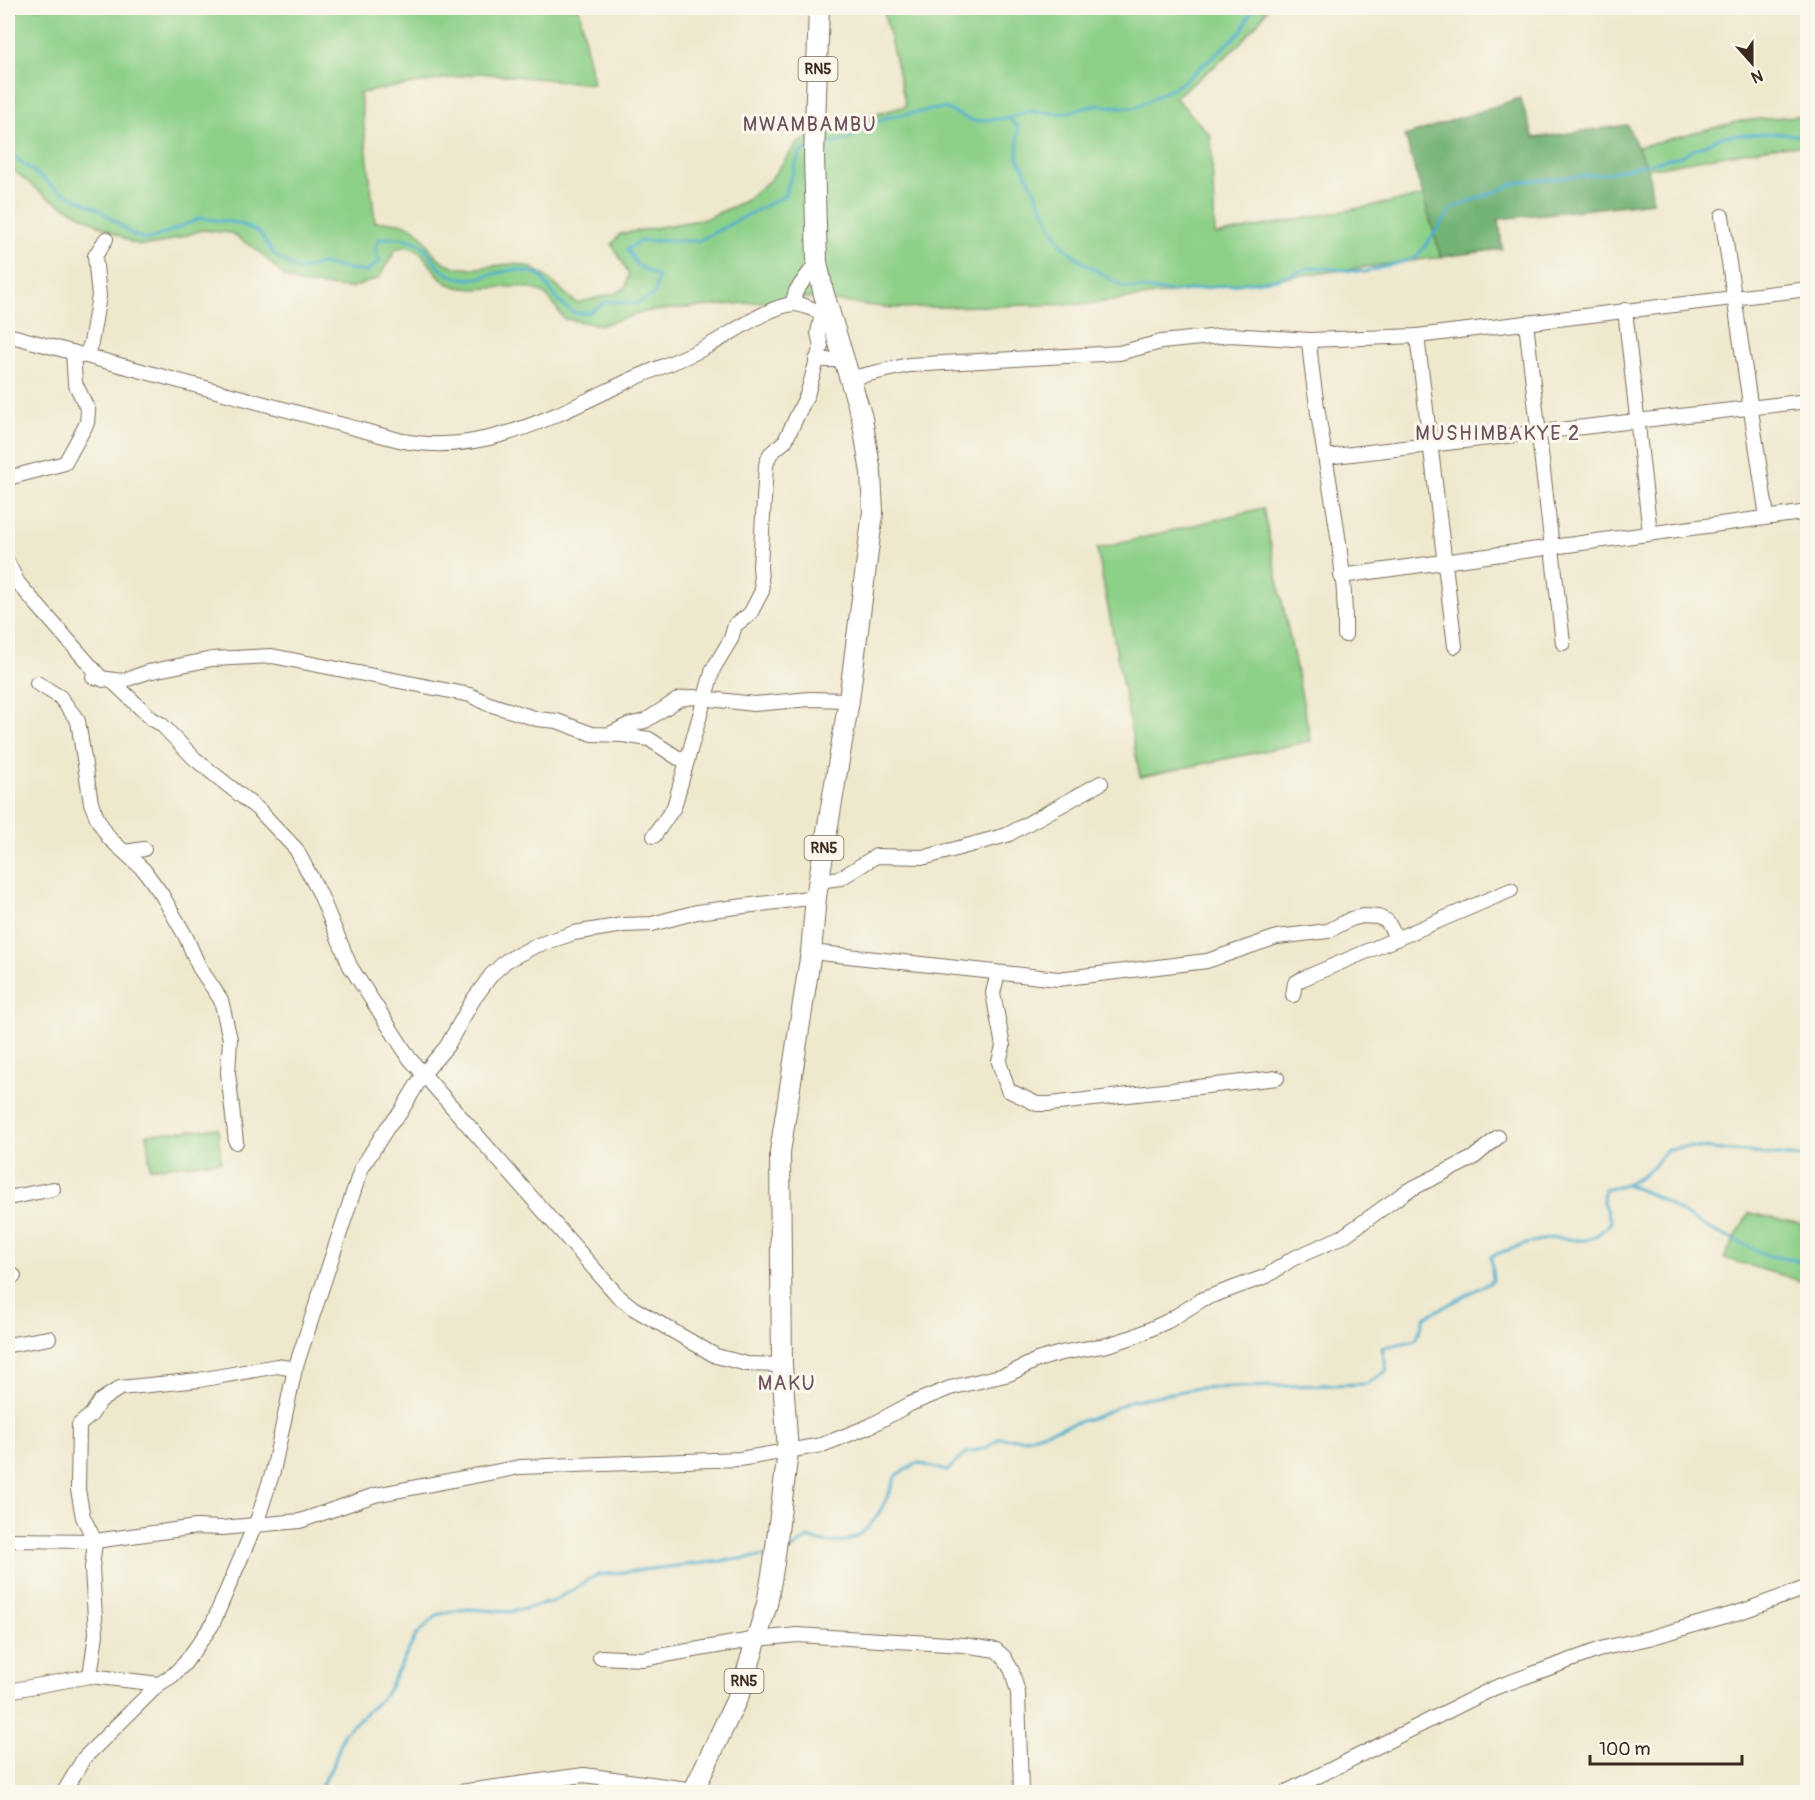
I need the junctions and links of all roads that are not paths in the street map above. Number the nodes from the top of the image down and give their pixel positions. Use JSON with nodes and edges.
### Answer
{"nodes":[{"id":1,"x":819,"y":8,"type":"edge"},
{"id":2,"x":1722,"y":216,"type":"dead end"},
{"id":3,"x":106,"y":239,"type":"dead end"},
{"id":4,"x":817,"y":262,"type":"junction"},
{"id":5,"x":1808,"y":289,"type":"edge"},
{"id":6,"x":1734,"y":300,"type":"junction"},
{"id":7,"x":792,"y":304,"type":"junction"},
{"id":8,"x":1625,"y":310,"type":"junction"},
{"id":9,"x":827,"y":315,"type":"junction"},
{"id":10,"x":1526,"y":323,"type":"junction"},
{"id":11,"x":8,"y":335,"type":"edge"},
{"id":12,"x":1417,"y":336,"type":"junction"},
{"id":13,"x":1309,"y":340,"type":"junction"},
{"id":14,"x":80,"y":353,"type":"junction"},
{"id":15,"x":816,"y":360,"type":"junction"},
{"id":16,"x":848,"y":369,"type":"junction"},
{"id":17,"x":1808,"y":401,"type":"edge"},
{"id":18,"x":1750,"y":408,"type":"junction"},
{"id":19,"x":1638,"y":422,"type":"junction"},
{"id":20,"x":1539,"y":433,"type":"junction"},
{"id":21,"x":1430,"y":446,"type":"junction"},
{"id":22,"x":1326,"y":457,"type":"junction"},
{"id":23,"x":8,"y":478,"type":"edge"},
{"id":24,"x":1808,"y":512,"type":"edge"},
{"id":25,"x":1767,"y":517,"type":"junction"},
{"id":26,"x":1650,"y":533,"type":"junction"},
{"id":27,"x":1552,"y":547,"type":"junction"},
{"id":28,"x":1445,"y":562,"type":"junction"},
{"id":29,"x":8,"y":563,"type":"edge"},
{"id":30,"x":1341,"y":576,"type":"junction"},
{"id":31,"x":1345,"y":635,"type":"dead end"},
{"id":32,"x":1563,"y":643,"type":"dead end"},
{"id":33,"x":1455,"y":646,"type":"dead end"},
{"id":34,"x":103,"y":679,"type":"junction"},
{"id":35,"x":37,"y":683,"type":"dead end"},
{"id":36,"x":849,"y":699,"type":"junction"},
{"id":37,"x":705,"y":700,"type":"junction"},
{"id":38,"x":610,"y":734,"type":"junction"},
{"id":39,"x":686,"y":759,"type":"junction"},
{"id":40,"x":1101,"y":783,"type":"dead end"},
{"id":41,"x":654,"y":836,"type":"dead end"},
{"id":42,"x":144,"y":849,"type":"dead end"},
{"id":43,"x":125,"y":852,"type":"junction"},
{"id":44,"x":817,"y":889,"type":"junction"},
{"id":45,"x":1511,"y":890,"type":"dead end"},
{"id":46,"x":1397,"y":939,"type":"junction"},
{"id":47,"x":811,"y":952,"type":"junction"},
{"id":48,"x":998,"y":973,"type":"junction"},
{"id":49,"x":1293,"y":995,"type":"dead end"},
{"id":50,"x":423,"y":1073,"type":"junction"},
{"id":51,"x":1277,"y":1078,"type":"dead end"},
{"id":52,"x":1498,"y":1137,"type":"dead end"},
{"id":53,"x":236,"y":1142,"type":"dead end"},
{"id":54,"x":53,"y":1189,"type":"dead end"},
{"id":55,"x":8,"y":1198,"type":"edge"},
{"id":56,"x":49,"y":1338,"type":"dead end"},
{"id":57,"x":8,"y":1345,"type":"edge"},
{"id":58,"x":782,"y":1365,"type":"junction"},
{"id":59,"x":295,"y":1369,"type":"junction"},
{"id":60,"x":788,"y":1452,"type":"junction"},
{"id":61,"x":255,"y":1524,"type":"junction"},
{"id":62,"x":8,"y":1540,"type":"edge"},
{"id":63,"x":95,"y":1540,"type":"junction"},
{"id":64,"x":1808,"y":1587,"type":"edge"},
{"id":65,"x":757,"y":1639,"type":"junction"},
{"id":66,"x":600,"y":1657,"type":"dead end"},
{"id":67,"x":90,"y":1676,"type":"junction"},
{"id":68,"x":159,"y":1684,"type":"junction"},
{"id":69,"x":8,"y":1691,"type":"edge"},
{"id":70,"x":694,"y":1791,"type":"edge"},
{"id":71,"x":64,"y":1792,"type":"edge"},
{"id":72,"x":460,"y":1792,"type":"edge"},
{"id":73,"x":1021,"y":1792,"type":"edge"},
{"id":74,"x":1286,"y":1792,"type":"edge"}],
"edges":[{"from":1,"to":4,"type":"highway","number":"RN5"},
{"from":2,"to":6,"type":"street"},
{"from":3,"to":14,"type":"street"},
{"from":4,"to":7,"type":"street"},
{"from":4,"to":9,"type":"highway","number":"RN5"},
{"from":5,"to":6,"type":"street"},
{"from":6,"to":8,"type":"street"},
{"from":6,"to":18,"type":"street"},
{"from":7,"to":9,"type":"street"},
{"from":7,"to":14,"type":"street"},
{"from":8,"to":10,"type":"street"},
{"from":8,"to":19,"type":"street"},
{"from":9,"to":15,"type":"street"},
{"from":9,"to":16,"type":"highway","number":"RN5"},
{"from":10,"to":12,"type":"street"},
{"from":10,"to":20,"type":"street"},
{"from":11,"to":14,"type":"street"},
{"from":12,"to":13,"type":"street"},
{"from":12,"to":21,"type":"street"},
{"from":13,"to":16,"type":"street"},
{"from":13,"to":22,"type":"street"},
{"from":14,"to":23,"type":"street"},
{"from":15,"to":16,"type":"street"},
{"from":15,"to":37,"type":"street"},
{"from":16,"to":36,"type":"highway","number":"RN5"},
{"from":17,"to":18,"type":"street"},
{"from":18,"to":19,"type":"street"},
{"from":18,"to":25,"type":"street"},
{"from":19,"to":20,"type":"street"},
{"from":19,"to":26,"type":"street"},
{"from":20,"to":21,"type":"street"},
{"from":20,"to":27,"type":"street"},
{"from":21,"to":22,"type":"street"},
{"from":21,"to":28,"type":"street"},
{"from":22,"to":30,"type":"street"},
{"from":24,"to":25,"type":"street"},
{"from":25,"to":26,"type":"street"},
{"from":26,"to":27,"type":"street"},
{"from":27,"to":28,"type":"street"},
{"from":27,"to":32,"type":"street"},
{"from":28,"to":30,"type":"street"},
{"from":28,"to":33,"type":"street"},
{"from":29,"to":34,"type":"street"},
{"from":30,"to":31,"type":"street"},
{"from":34,"to":38,"type":"street"},
{"from":34,"to":50,"type":"street"},
{"from":35,"to":43,"type":"street"},
{"from":36,"to":37,"type":"street"},
{"from":36,"to":44,"type":"highway","number":"RN5"},
{"from":37,"to":38,"type":"street"},
{"from":37,"to":39,"type":"street"},
{"from":38,"to":39,"type":"street"},
{"from":39,"to":41,"type":"street"},
{"from":40,"to":44,"type":"street"},
{"from":42,"to":43,"type":"street"},
{"from":43,"to":53,"type":"street"},
{"from":44,"to":47,"type":"highway","number":"RN5"},
{"from":44,"to":50,"type":"street"},
{"from":45,"to":46,"type":"street"},
{"from":46,"to":48,"type":"street"},
{"from":46,"to":49,"type":"street"},
{"from":47,"to":48,"type":"street"},
{"from":47,"to":58,"type":"highway","number":"RN5"},
{"from":48,"to":51,"type":"street"},
{"from":50,"to":58,"type":"street"},
{"from":50,"to":59,"type":"street"},
{"from":52,"to":60,"type":"street"},
{"from":54,"to":55,"type":"street"},
{"from":56,"to":57,"type":"street"},
{"from":58,"to":60,"type":"highway","number":"RN5"},
{"from":59,"to":61,"type":"street"},
{"from":59,"to":63,"type":"street"},
{"from":60,"to":61,"type":"street"},
{"from":60,"to":65,"type":"highway","number":"RN5"},
{"from":61,"to":63,"type":"street"},
{"from":61,"to":68,"type":"street"},
{"from":62,"to":63,"type":"street"},
{"from":63,"to":67,"type":"street"},
{"from":64,"to":74,"type":"street"},
{"from":65,"to":66,"type":"street"},
{"from":65,"to":70,"type":"highway","number":"RN5"},
{"from":65,"to":73,"type":"street"},
{"from":67,"to":68,"type":"street"},
{"from":67,"to":69,"type":"street"},
{"from":68,"to":71,"type":"street"},
{"from":70,"to":72,"type":"street"}]}
